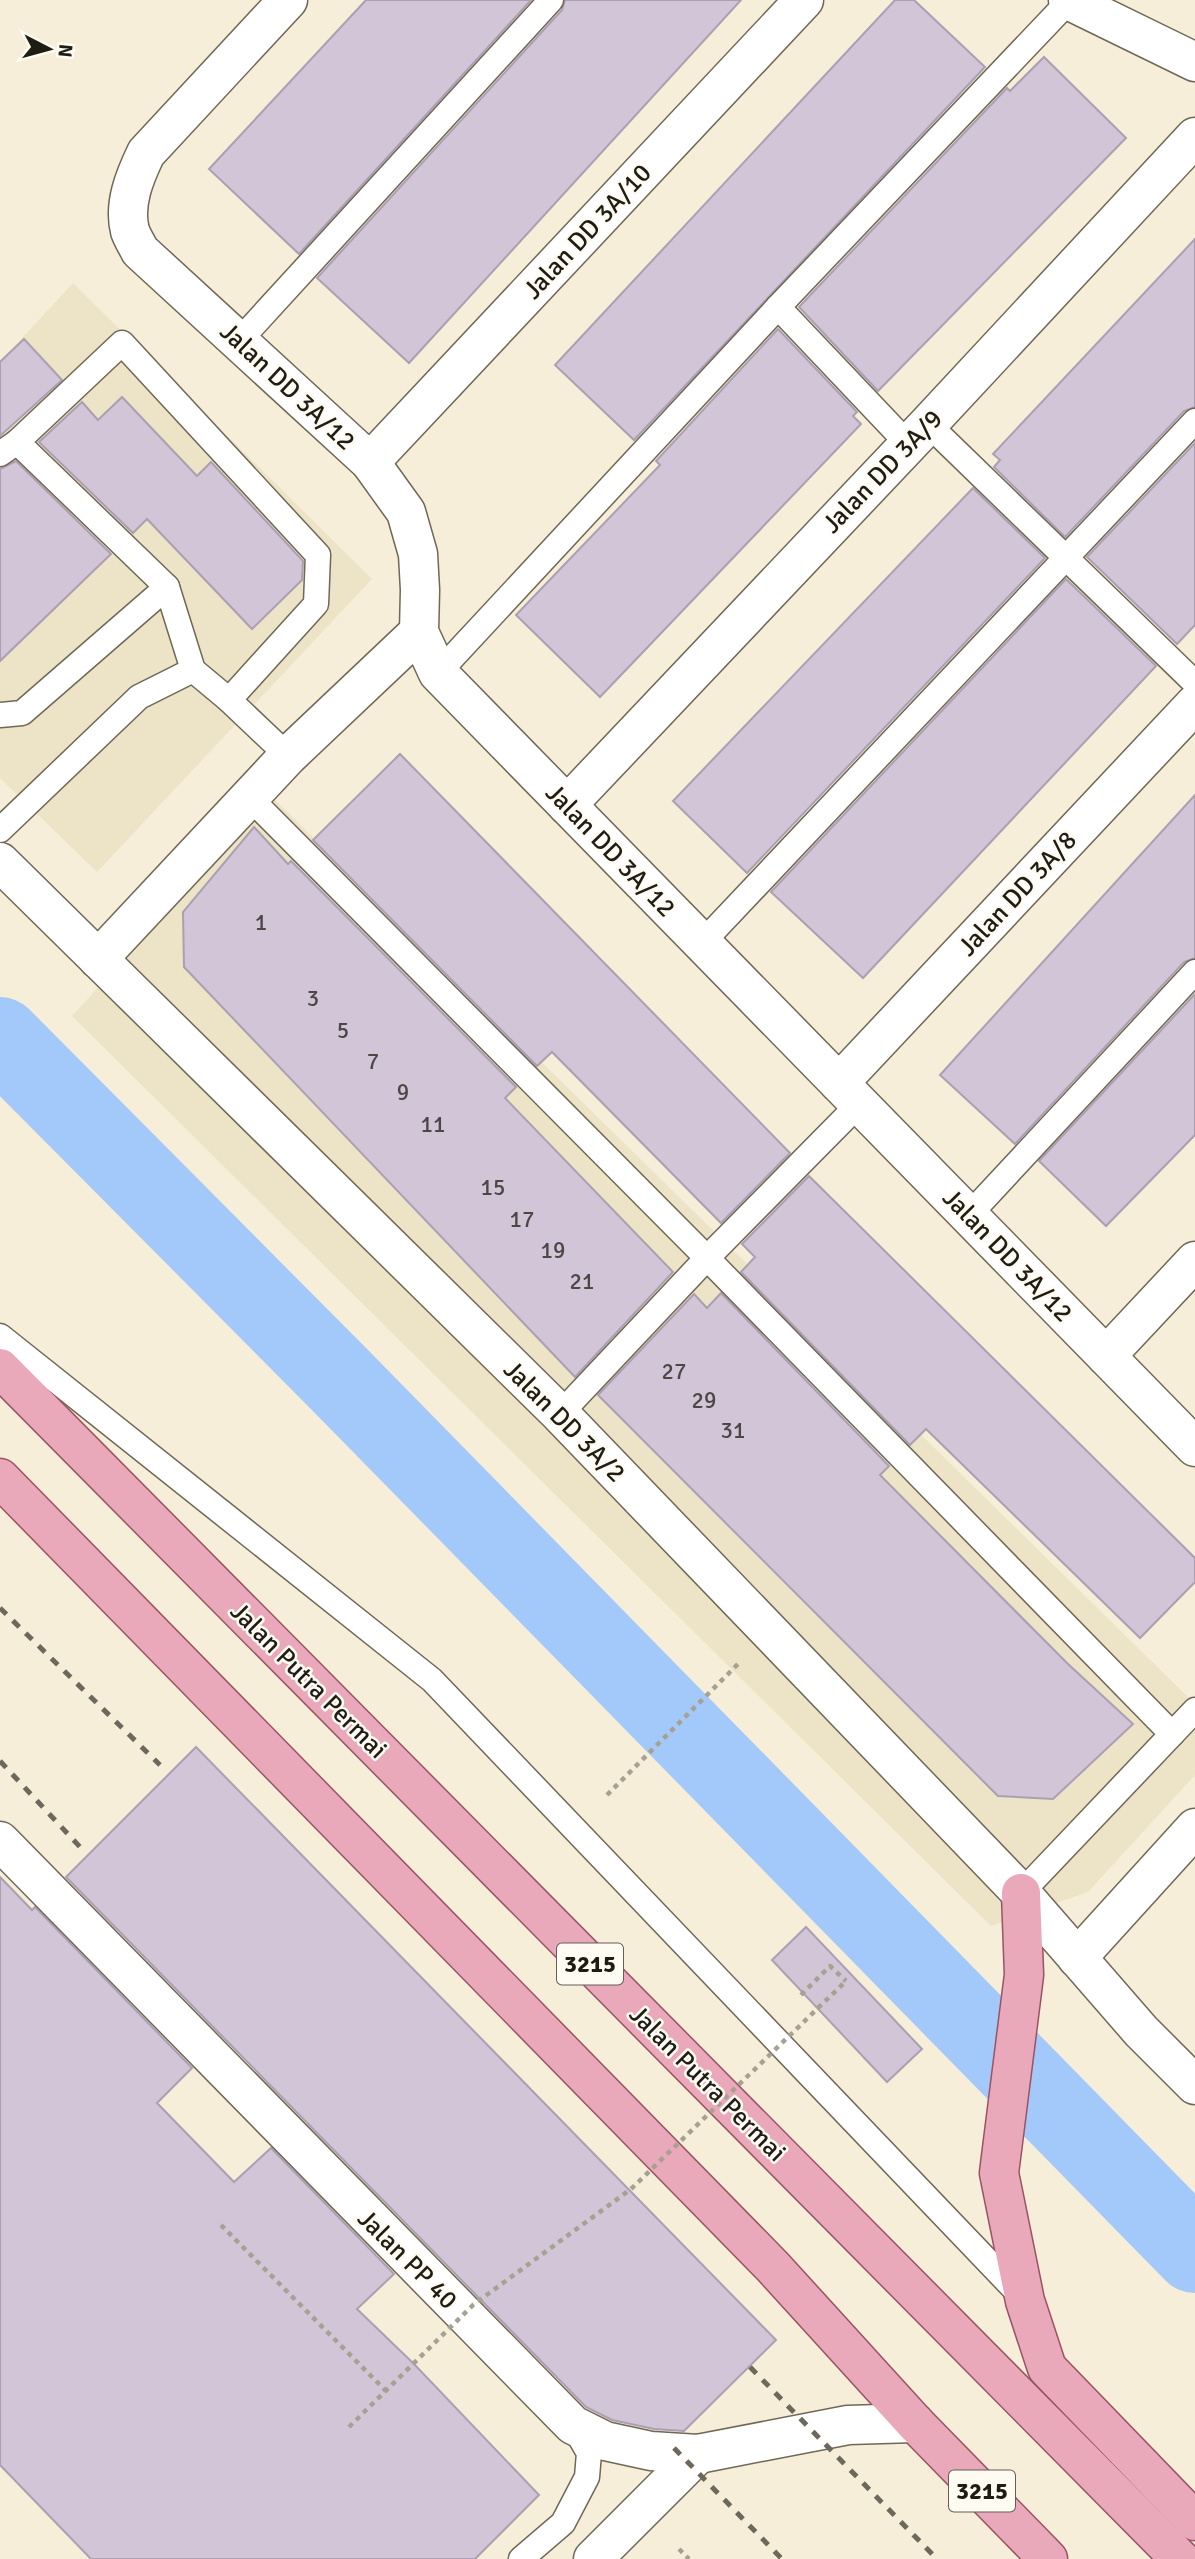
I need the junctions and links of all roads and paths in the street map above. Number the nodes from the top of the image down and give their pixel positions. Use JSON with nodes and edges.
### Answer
{"nodes":[{"id":1,"x":288,"y":0,"type":"edge"},
{"id":2,"x":551,"y":0,"type":"edge"},
{"id":3,"x":804,"y":0,"type":"edge"},
{"id":4,"x":1068,"y":0,"type":"edge"},
{"id":5,"x":1195,"y":62,"type":"edge"},
{"id":6,"x":1195,"y":137,"type":"edge"},
{"id":7,"x":779,"y":307,"type":"junction"},
{"id":8,"x":239,"y":341,"type":"junction"},
{"id":9,"x":1195,"y":421,"type":"edge"},
{"id":10,"x":918,"y":433,"type":"junction"},
{"id":11,"x":9,"y":448,"type":"edge"},
{"id":12,"x":370,"y":462,"type":"junction"},
{"id":13,"x":1066,"y":557,"type":"junction"},
{"id":14,"x":167,"y":586,"type":"junction"},
{"id":15,"x":419,"y":632,"type":"junction"},
{"id":16,"x":193,"y":670,"type":"junction"},
{"id":17,"x":438,"y":673,"type":"junction"},
{"id":18,"x":1195,"y":683,"type":"edge"},
{"id":19,"x":229,"y":700,"type":"junction"},
{"id":20,"x":1195,"y":704,"type":"edge"},
{"id":21,"x":0,"y":715,"type":"edge"},
{"id":22,"x":288,"y":755,"type":"junction"},
{"id":23,"x":249,"y":797,"type":"junction"},
{"id":24,"x":567,"y":805,"type":"junction"},
{"id":25,"x":0,"y":831,"type":"edge"},
{"id":26,"x":0,"y":862,"type":"edge"},
{"id":27,"x":702,"y":943,"type":"junction"},
{"id":28,"x":98,"y":959,"type":"junction"},
{"id":29,"x":1195,"y":972,"type":"edge"},
{"id":30,"x":849,"y":1094,"type":"junction"},
{"id":31,"x":968,"y":1215,"type":"junction"},
{"id":32,"x":707,"y":1258,"type":"junction"},
{"id":33,"x":1195,"y":1261,"type":"edge"},
{"id":34,"x":0,"y":1336,"type":"edge"},
{"id":35,"x":1106,"y":1356,"type":"junction"},
{"id":36,"x":0,"y":1368,"type":"edge"},
{"id":37,"x":560,"y":1414,"type":"junction"},
{"id":38,"x":1195,"y":1447,"type":"edge"},
{"id":39,"x":0,"y":1478,"type":"edge"},
{"id":40,"x":708,"y":1694,"type":"dead end"},
{"id":41,"x":1195,"y":1710,"type":"edge"},
{"id":42,"x":1172,"y":1734,"type":"junction"},
{"id":43,"x":607,"y":1796,"type":"dead end"},
{"id":44,"x":1195,"y":1828,"type":"edge"},
{"id":45,"x":0,"y":1841,"type":"edge"},
{"id":46,"x":1021,"y":1893,"type":"junction"},
{"id":47,"x":1077,"y":1958,"type":"junction"},
{"id":48,"x":801,"y":1995,"type":"dead end"},
{"id":49,"x":1195,"y":2085,"type":"edge"},
{"id":50,"x":221,"y":2225,"type":"dead end"},
{"id":51,"x":1025,"y":2301,"type":"junction"},
{"id":52,"x":386,"y":2391,"type":"junction"},
{"id":53,"x":915,"y":2423,"type":"junction"},
{"id":54,"x":573,"y":2424,"type":"junction"},
{"id":55,"x":349,"y":2427,"type":"dead end"},
{"id":56,"x":698,"y":2454,"type":"junction"},
{"id":57,"x":1195,"y":2521,"type":"edge"},
{"id":58,"x":679,"y":2549,"type":"dead end"},
{"id":59,"x":521,"y":2559,"type":"edge"},
{"id":60,"x":593,"y":2559,"type":"edge"},
{"id":61,"x":689,"y":2559,"type":"edge"},
{"id":62,"x":1048,"y":2559,"type":"edge"},
{"id":63,"x":1180,"y":2559,"type":"edge"}],
"edges":[{"from":1,"to":8,"type":"street","name":"Jalan DD 3A/12"},
{"from":2,"to":8,"type":"lane"},
{"from":3,"to":12,"type":"street","name":"Jalan DD 3A/10"},
{"from":4,"to":5,"type":"street"},
{"from":4,"to":7,"type":"lane"},
{"from":6,"to":10,"type":"street","name":"Jalan DD 3A/9"},
{"from":7,"to":10,"type":"lane"},
{"from":7,"to":17,"type":"lane"},
{"from":8,"to":12,"type":"street","name":"Jalan DD 3A/12"},
{"from":9,"to":13,"type":"lane"},
{"from":10,"to":13,"type":"lane"},
{"from":10,"to":24,"type":"street","name":"Jalan DD 3A/9"},
{"from":11,"to":14,"type":"lane"},
{"from":11,"to":19,"type":"lane"},
{"from":12,"to":15,"type":"street","name":"Jalan DD 3A/12"},
{"from":13,"to":18,"type":"lane"},
{"from":13,"to":27,"type":"lane"},
{"from":14,"to":16,"type":"lane"},
{"from":14,"to":21,"type":"lane"},
{"from":15,"to":17,"type":"street","name":"Jalan DD 3A/12"},
{"from":15,"to":22,"type":"street"},
{"from":16,"to":19,"type":"lane"},
{"from":16,"to":25,"type":"lane"},
{"from":17,"to":24,"type":"street","name":"Jalan DD 3A/12"},
{"from":19,"to":22,"type":"lane"},
{"from":20,"to":30,"type":"street","name":"Jalan DD 3A/8"},
{"from":22,"to":23,"type":"street"},
{"from":23,"to":28,"type":"street"},
{"from":23,"to":32,"type":"lane"},
{"from":24,"to":27,"type":"street","name":"Jalan DD 3A/12"},
{"from":26,"to":28,"type":"street","name":"Jalan DD 3A/2"},
{"from":27,"to":30,"type":"street","name":"Jalan DD 3A/12"},
{"from":28,"to":37,"type":"street","name":"Jalan DD 3A/2"},
{"from":29,"to":31,"type":"lane"},
{"from":30,"to":31,"type":"street","name":"Jalan DD 3A/12"},
{"from":30,"to":32,"type":"lane"},
{"from":31,"to":35,"type":"street","name":"Jalan DD 3A/12"},
{"from":32,"to":37,"type":"lane"},
{"from":32,"to":42,"type":"lane"},
{"from":33,"to":35,"type":"street"},
{"from":34,"to":51,"type":"lane"},
{"from":35,"to":38,"type":"street","name":"Jalan DD 3A/12"},
{"from":36,"to":63,"type":"main road","name":"Jalan Putra Permai","number":"3215"},
{"from":37,"to":46,"type":"street","name":"Jalan DD 3A/2"},
{"from":39,"to":53,"type":"main road","number":"3215"},
{"from":40,"to":43,"type":"path"},
{"from":41,"to":42,"type":"lane"},
{"from":42,"to":46,"type":"lane"},
{"from":44,"to":47,"type":"street"},
{"from":45,"to":54,"type":"street","name":"Jalan PP 40"},
{"from":46,"to":47,"type":"street","name":"Jalan DD 3A/2"},
{"from":46,"to":51,"type":"main road"},
{"from":47,"to":49,"type":"street","name":"Jalan DD 3A/2"},
{"from":48,"to":52,"type":"path","bridge":true},
{"from":50,"to":52,"type":"path"},
{"from":51,"to":57,"type":"main road"},
{"from":52,"to":55,"type":"path","bridge":true},
{"from":53,"to":56,"type":"street","name":"Jalan PP 40"},
{"from":53,"to":62,"type":"main road","number":"3215"},
{"from":54,"to":56,"type":"street","name":"Jalan PP 40"},
{"from":54,"to":59,"type":"lane"},
{"from":56,"to":60,"type":"street"},
{"from":58,"to":61,"type":"path"}]}
